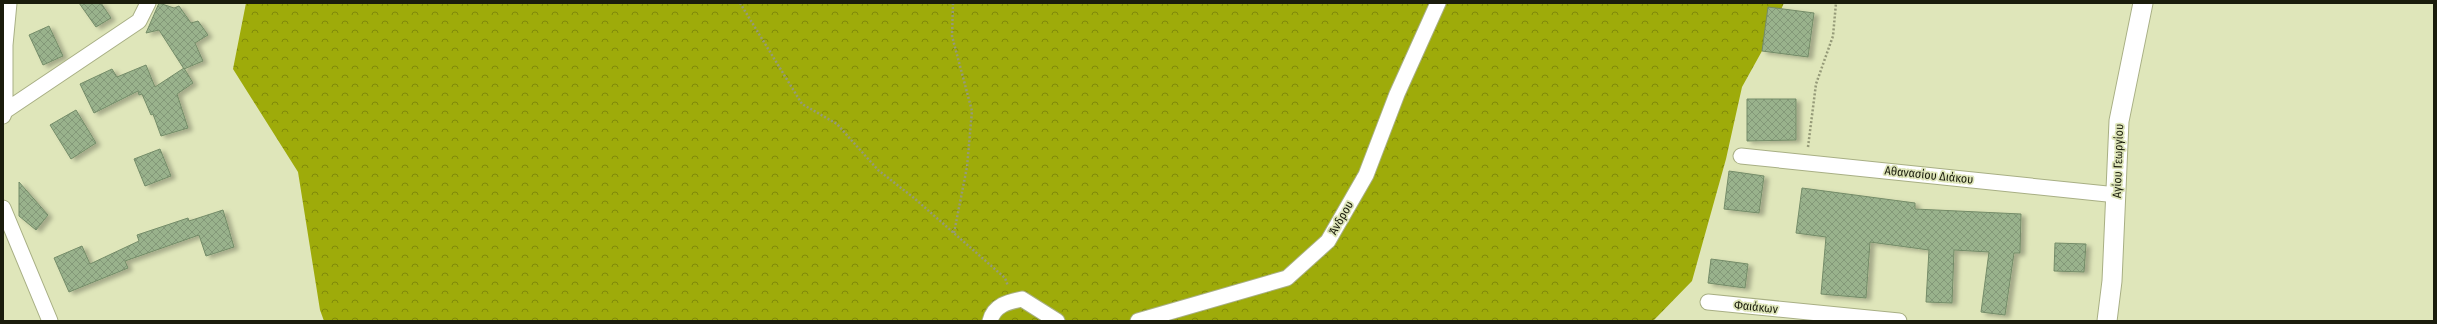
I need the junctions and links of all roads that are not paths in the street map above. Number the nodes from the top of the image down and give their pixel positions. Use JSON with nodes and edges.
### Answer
{"nodes":[{"id":1,"x":9,"y":3,"type":"edge"},
{"id":2,"x":148,"y":3,"type":"edge"},
{"id":3,"x":1438,"y":3,"type":"edge"},
{"id":4,"x":2143,"y":3,"type":"edge"},
{"id":5,"x":4,"y":114,"type":"edge"},
{"id":6,"x":1741,"y":156,"type":"dead end"},
{"id":7,"x":2117,"y":195,"type":"junction"},
{"id":8,"x":3,"y":208,"type":"edge"},
{"id":9,"x":1708,"y":302,"type":"dead end"},
{"id":10,"x":50,"y":321,"type":"edge"},
{"id":11,"x":990,"y":321,"type":"edge"},
{"id":12,"x":1056,"y":321,"type":"edge"},
{"id":13,"x":1138,"y":321,"type":"edge"},
{"id":14,"x":1900,"y":321,"type":"edge"},
{"id":15,"x":2107,"y":321,"type":"edge"}],
"edges":[{"from":1,"to":5,"type":"street"},
{"from":2,"to":5,"type":"street"},
{"from":3,"to":13,"type":"street","name":"Άνδρου"},
{"from":4,"to":7,"type":"street","name":"Αγίου Γεωργίου"},
{"from":6,"to":7,"type":"street","name":"Αθανασίου Διάκου"},
{"from":7,"to":15,"type":"street","name":"Αγίου Γεωργίου"},
{"from":8,"to":10,"type":"street"},
{"from":9,"to":14,"type":"street","name":"Φαιάκων"},
{"from":11,"to":12,"type":"street"}]}
